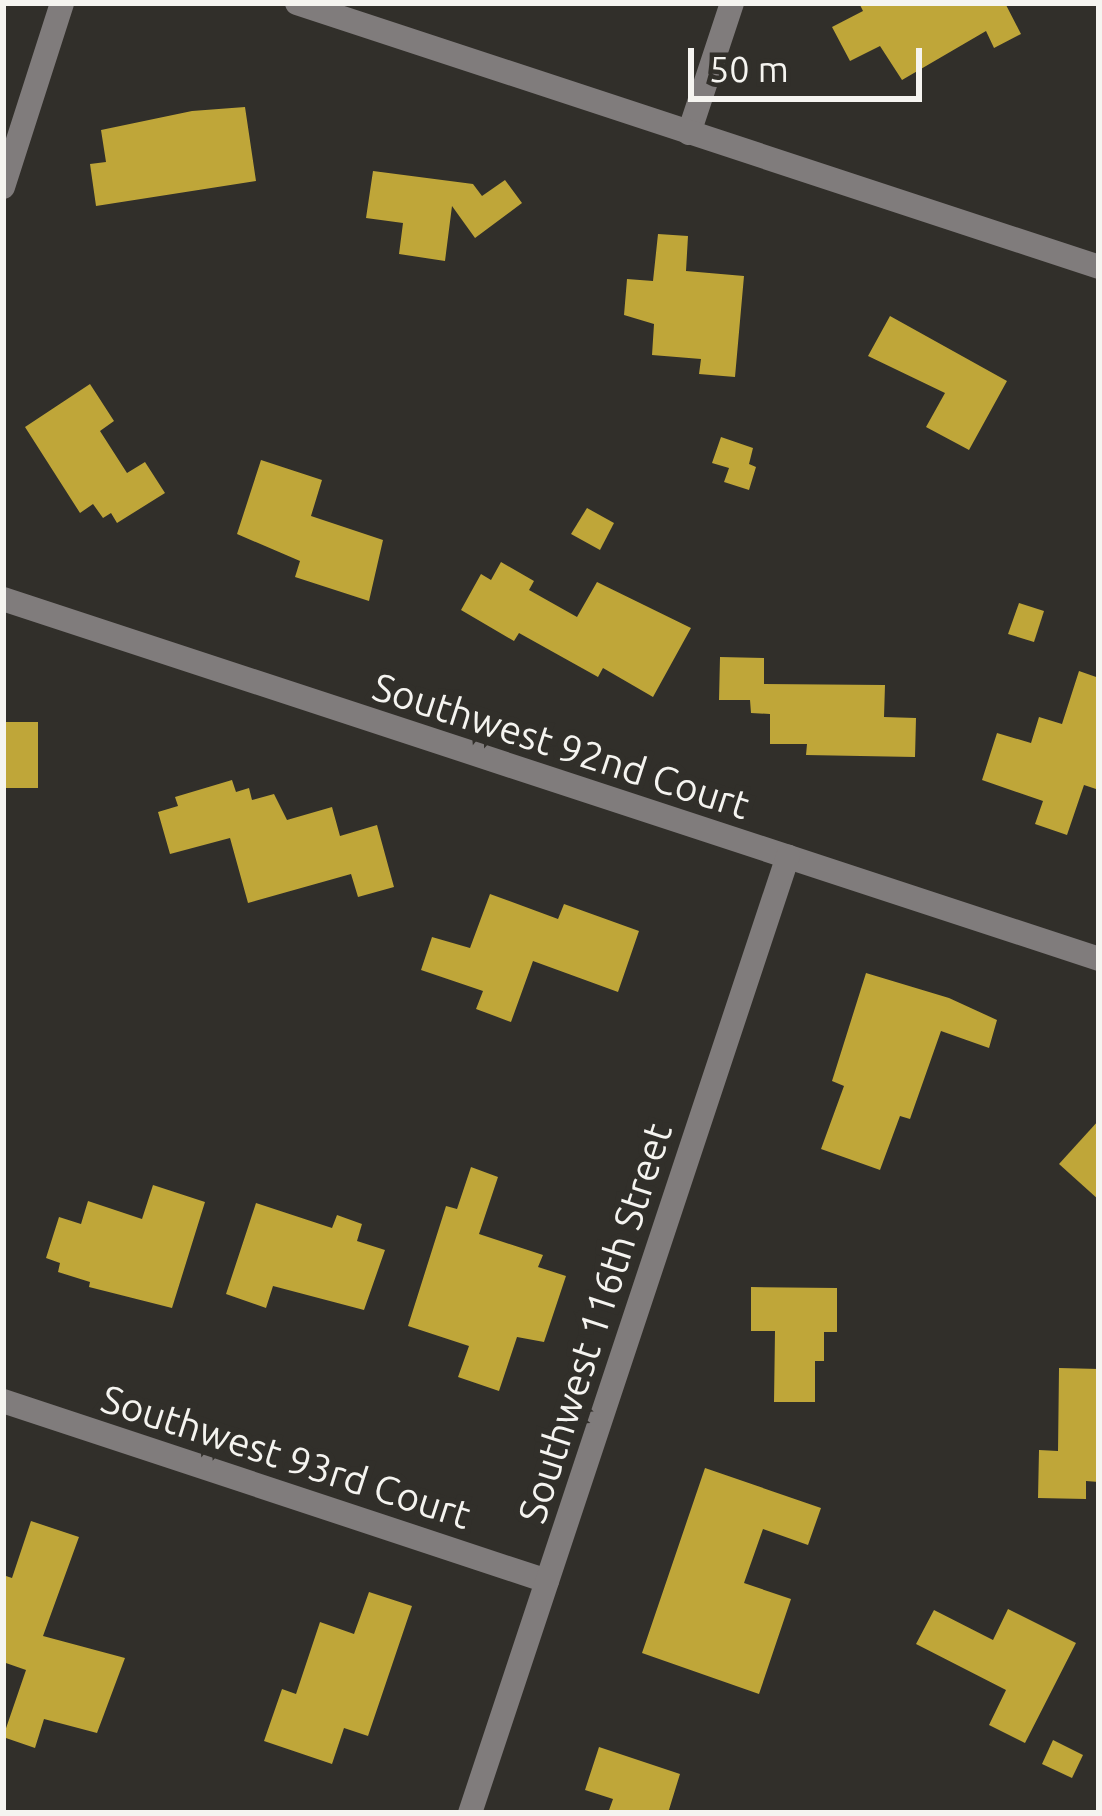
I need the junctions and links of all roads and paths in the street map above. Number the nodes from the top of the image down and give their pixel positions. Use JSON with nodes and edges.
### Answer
{"nodes":[{"id":1,"x":62,"y":3,"type":"edge"},
{"id":2,"x":297,"y":3,"type":"edge"},
{"id":3,"x":732,"y":3,"type":"edge"},
{"id":4,"x":689,"y":133,"type":"junction"},
{"id":5,"x":3,"y":188,"type":"edge"},
{"id":6,"x":1099,"y":267,"type":"edge"},
{"id":7,"x":3,"y":599,"type":"edge"},
{"id":8,"x":788,"y":856,"type":"junction"},
{"id":9,"x":1099,"y":959,"type":"edge"},
{"id":10,"x":3,"y":1401,"type":"edge"},
{"id":11,"x":547,"y":1581,"type":"junction"},
{"id":12,"x":470,"y":1813,"type":"edge"}],
"edges":[{"from":1,"to":5,"type":"street"},
{"from":2,"to":4,"type":"street"},
{"from":3,"to":4,"type":"street"},
{"from":4,"to":6,"type":"street"},
{"from":7,"to":8,"type":"street","name":"Southwest 92nd Court"},
{"from":8,"to":9,"type":"street","name":"Southwest 92nd Court"},
{"from":8,"to":11,"type":"street","name":"Southwest 116th Street"},
{"from":10,"to":11,"type":"street","name":"Southwest 93rd Court"},
{"from":11,"to":12,"type":"street","name":"Southwest 116th Street"}]}
